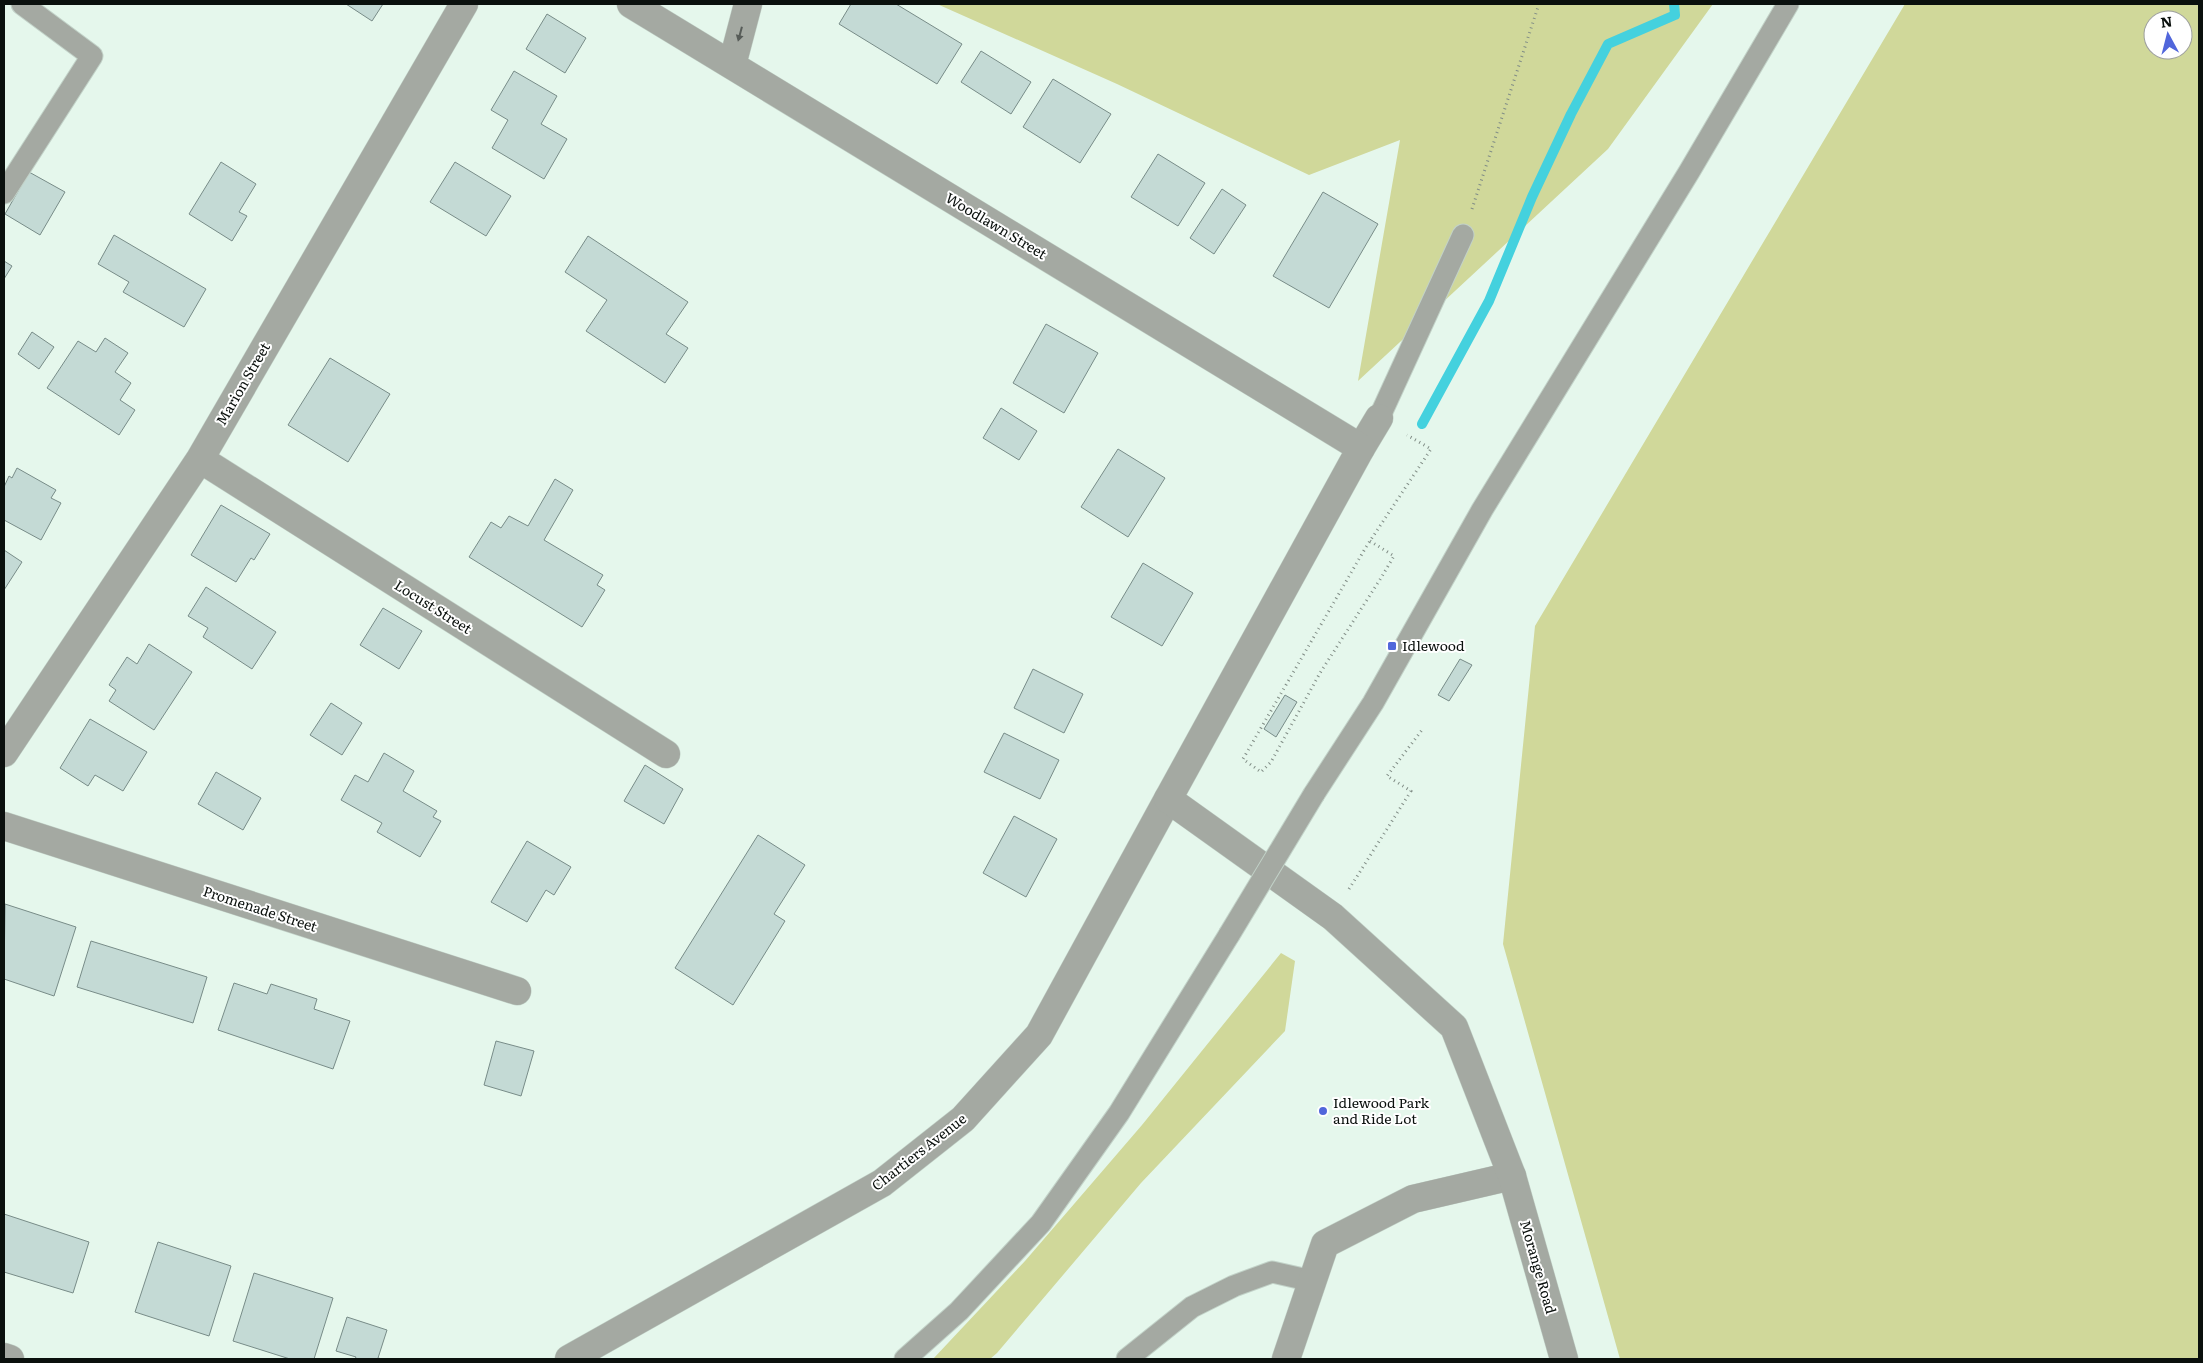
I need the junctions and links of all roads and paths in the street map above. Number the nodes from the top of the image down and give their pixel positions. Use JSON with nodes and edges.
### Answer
{"nodes":[{"id":1,"x":22,"y":4,"type":"edge"},
{"id":2,"x":464,"y":4,"type":"edge"},
{"id":3,"x":631,"y":4,"type":"edge"},
{"id":4,"x":748,"y":4,"type":"edge"},
{"id":5,"x":1539,"y":4,"type":"edge"},
{"id":6,"x":1788,"y":4,"type":"edge"},
{"id":7,"x":732,"y":65,"type":"junction"},
{"id":8,"x":4,"y":193,"type":"edge"},
{"id":9,"x":1463,"y":235,"type":"joint"},
{"id":10,"x":1379,"y":418,"type":"junction"},
{"id":11,"x":1361,"y":448,"type":"junction"},
{"id":12,"x":200,"y":459,"type":"junction"},
{"id":13,"x":1370,"y":541,"type":"junction"},
{"id":14,"x":1422,"y":730,"type":"dead end"},
{"id":15,"x":4,"y":753,"type":"edge"},
{"id":16,"x":666,"y":754,"type":"dead end"},
{"id":17,"x":1168,"y":799,"type":"junction"},
{"id":18,"x":4,"y":826,"type":"edge"},
{"id":19,"x":1350,"y":887,"type":"dead end"},
{"id":20,"x":517,"y":992,"type":"dead end"},
{"id":21,"x":1512,"y":1176,"type":"junction"},
{"id":22,"x":1312,"y":1281,"type":"junction"},
{"id":23,"x":582,"y":1356,"type":"edge"},
{"id":24,"x":4,"y":1357,"type":"edge"},
{"id":25,"x":10,"y":1359,"type":"edge"},
{"id":26,"x":905,"y":1359,"type":"edge"},
{"id":27,"x":1127,"y":1359,"type":"edge"},
{"id":28,"x":1286,"y":1359,"type":"edge"},
{"id":29,"x":1564,"y":1359,"type":"edge"}],
"edges":[{"from":1,"to":8,"type":"lane"},
{"from":2,"to":12,"type":"street","name":"Marion Street"},
{"from":3,"to":7,"type":"street","name":"Woodlawn Street"},
{"from":4,"to":7,"type":"street","one_way":true},
{"from":5,"to":9,"type":"path"},
{"from":6,"to":26,"type":"lane","bridge":true},
{"from":7,"to":11,"type":"street","name":"Woodlawn Street"},
{"from":9,"to":10,"type":"lane"},
{"from":10,"to":11,"type":"street","name":"Chartiers Avenue"},
{"from":10,"to":13,"type":"path"},
{"from":11,"to":17,"type":"street","name":"Chartiers Avenue"},
{"from":12,"to":15,"type":"street","name":"Marion Street"},
{"from":12,"to":16,"type":"street","name":"Locust Street"},
{"from":13,"to":13,"type":"path"},
{"from":14,"to":19,"type":"path"},
{"from":17,"to":21,"type":"street","name":"Morange Road"},
{"from":17,"to":23,"type":"street","name":"Chartiers Avenue"},
{"from":18,"to":20,"type":"street","name":"Promenade Street"},
{"from":21,"to":22,"type":"street"},
{"from":21,"to":29,"type":"street","name":"Morange Road"},
{"from":22,"to":27,"type":"lane"},
{"from":22,"to":28,"type":"street"},
{"from":24,"to":25,"type":"street"}]}
